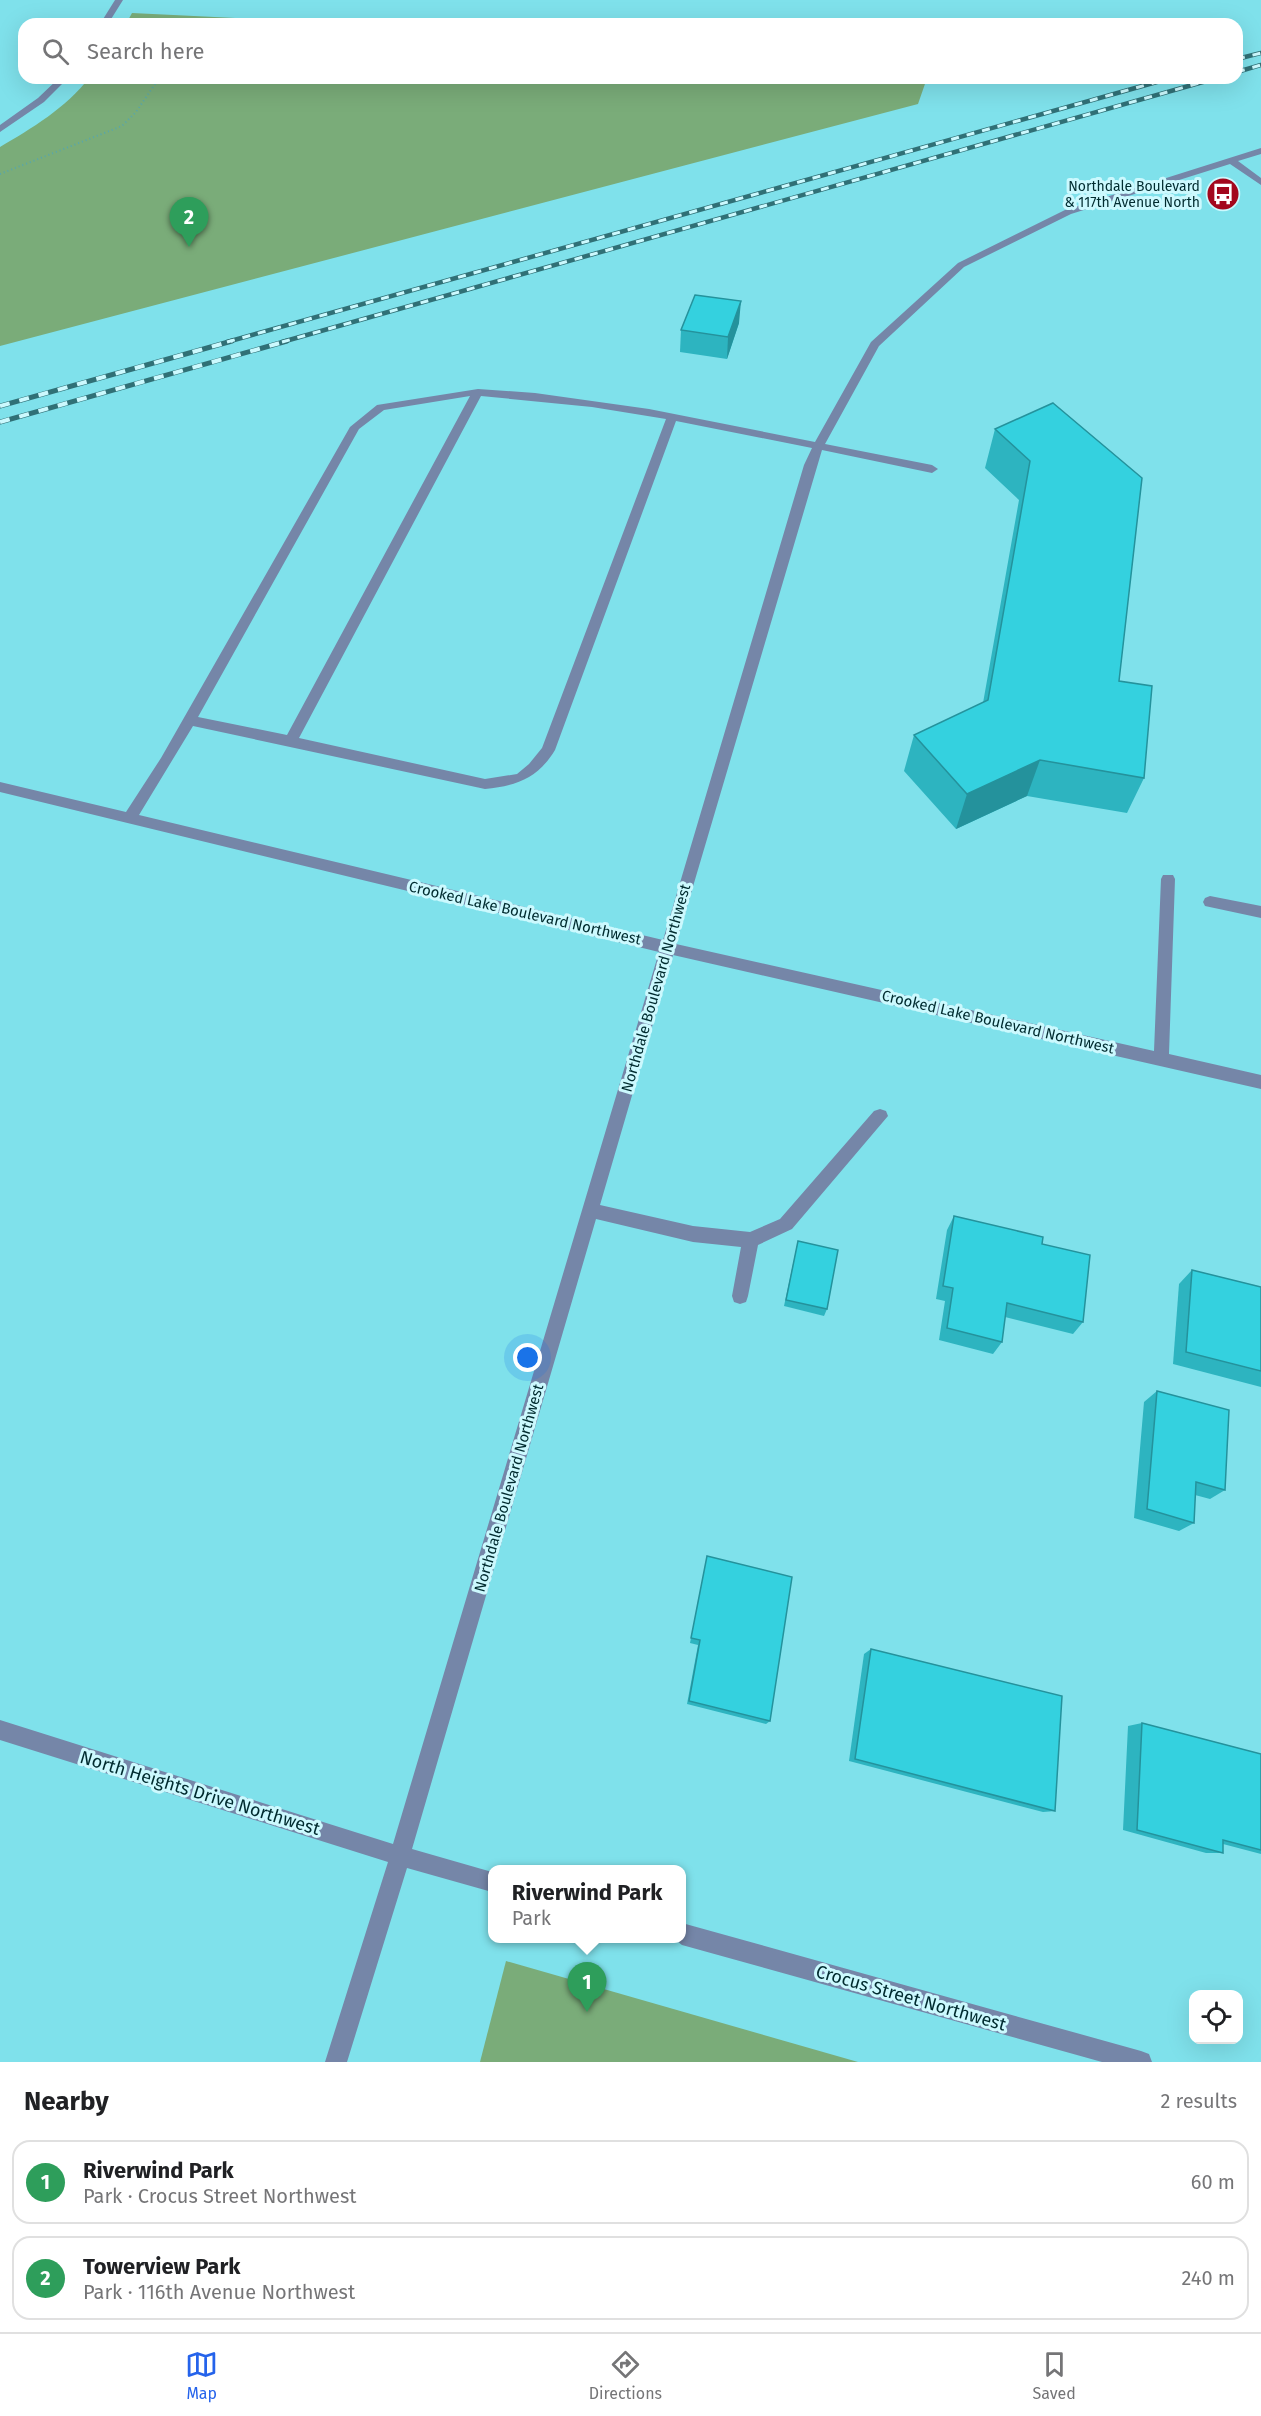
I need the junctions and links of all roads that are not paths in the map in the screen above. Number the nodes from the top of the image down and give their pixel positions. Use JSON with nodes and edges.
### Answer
{"nodes":[{"id":1,"x":119,"y":0,"type":"edge"},
{"id":2,"x":108,"y":18,"type":"edge"},
{"id":3,"x":58,"y":84,"type":"edge"},
{"id":4,"x":0,"y":129,"type":"edge"},
{"id":5,"x":1261,"y":151,"type":"edge"},
{"id":6,"x":1231,"y":160,"type":"junction"},
{"id":7,"x":1261,"y":182,"type":"edge"},
{"id":8,"x":478,"y":392,"type":"junction"},
{"id":9,"x":672,"y":418,"type":"junction"},
{"id":10,"x":818,"y":446,"type":"junction"},
{"id":11,"x":932,"y":469,"type":"dead end"},
{"id":12,"x":189,"y":720,"type":"junction"},
{"id":13,"x":291,"y":741,"type":"junction"},
{"id":14,"x":0,"y":788,"type":"edge"},
{"id":15,"x":129,"y":819,"type":"junction"},
{"id":16,"x":1168,"y":879,"type":"dead end"},
{"id":17,"x":1210,"y":902,"type":"dead end"},
{"id":18,"x":1261,"y":912,"type":"edge"},
{"id":19,"x":669,"y":947,"type":"junction"},
{"id":20,"x":1161,"y":1059,"type":"junction"},
{"id":21,"x":1261,"y":1082,"type":"edge"},
{"id":22,"x":880,"y":1116,"type":"dead end"},
{"id":23,"x":591,"y":1210,"type":"junction"},
{"id":24,"x":751,"y":1240,"type":"junction"},
{"id":25,"x":740,"y":1296,"type":"dead end"},
{"id":26,"x":0,"y":1730,"type":"edge"},
{"id":27,"x":400,"y":1856,"type":"junction"},
{"id":28,"x":488,"y":1881,"type":"edge"},
{"id":29,"x":686,"y":1935,"type":"edge"},
{"id":30,"x":336,"y":2062,"type":"edge"},
{"id":31,"x":1141,"y":2062,"type":"edge"}],
"edges":[{"from":1,"to":2,"type":"street"},
{"from":3,"to":4,"type":"street"},
{"from":5,"to":6,"type":"street","name":"Northdale Boulevard Northwest"},
{"from":6,"to":7,"type":"street"},
{"from":6,"to":10,"type":"street","name":"Northdale Boulevard Northwest"},
{"from":8,"to":9,"type":"street"},
{"from":8,"to":12,"type":"street"},
{"from":8,"to":13,"type":"street"},
{"from":9,"to":10,"type":"street"},
{"from":9,"to":13,"type":"street"},
{"from":10,"to":11,"type":"street"},
{"from":10,"to":19,"type":"street","name":"Northdale Boulevard Northwest"},
{"from":12,"to":13,"type":"street"},
{"from":12,"to":15,"type":"street"},
{"from":14,"to":15,"type":"street","name":"Crooked Lake Boulevard Northwest"},
{"from":15,"to":19,"type":"street","name":"Crooked Lake Boulevard Northwest"},
{"from":16,"to":20,"type":"street"},
{"from":17,"to":18,"type":"street"},
{"from":19,"to":20,"type":"street","name":"Crooked Lake Boulevard Northwest"},
{"from":19,"to":23,"type":"street","name":"Northdale Boulevard Northwest"},
{"from":20,"to":21,"type":"street","name":"Crooked Lake Boulevard Northwest"},
{"from":22,"to":24,"type":"street"},
{"from":23,"to":24,"type":"street"},
{"from":23,"to":27,"type":"street","name":"Northdale Boulevard Northwest"},
{"from":24,"to":25,"type":"street"},
{"from":26,"to":27,"type":"street","name":"North Heights Drive Northwest"},
{"from":27,"to":28,"type":"street"},
{"from":27,"to":30,"type":"street","name":"Northdale Boulevard Northwest"},
{"from":29,"to":31,"type":"street","name":"Crocus Street Northwest"}]}
